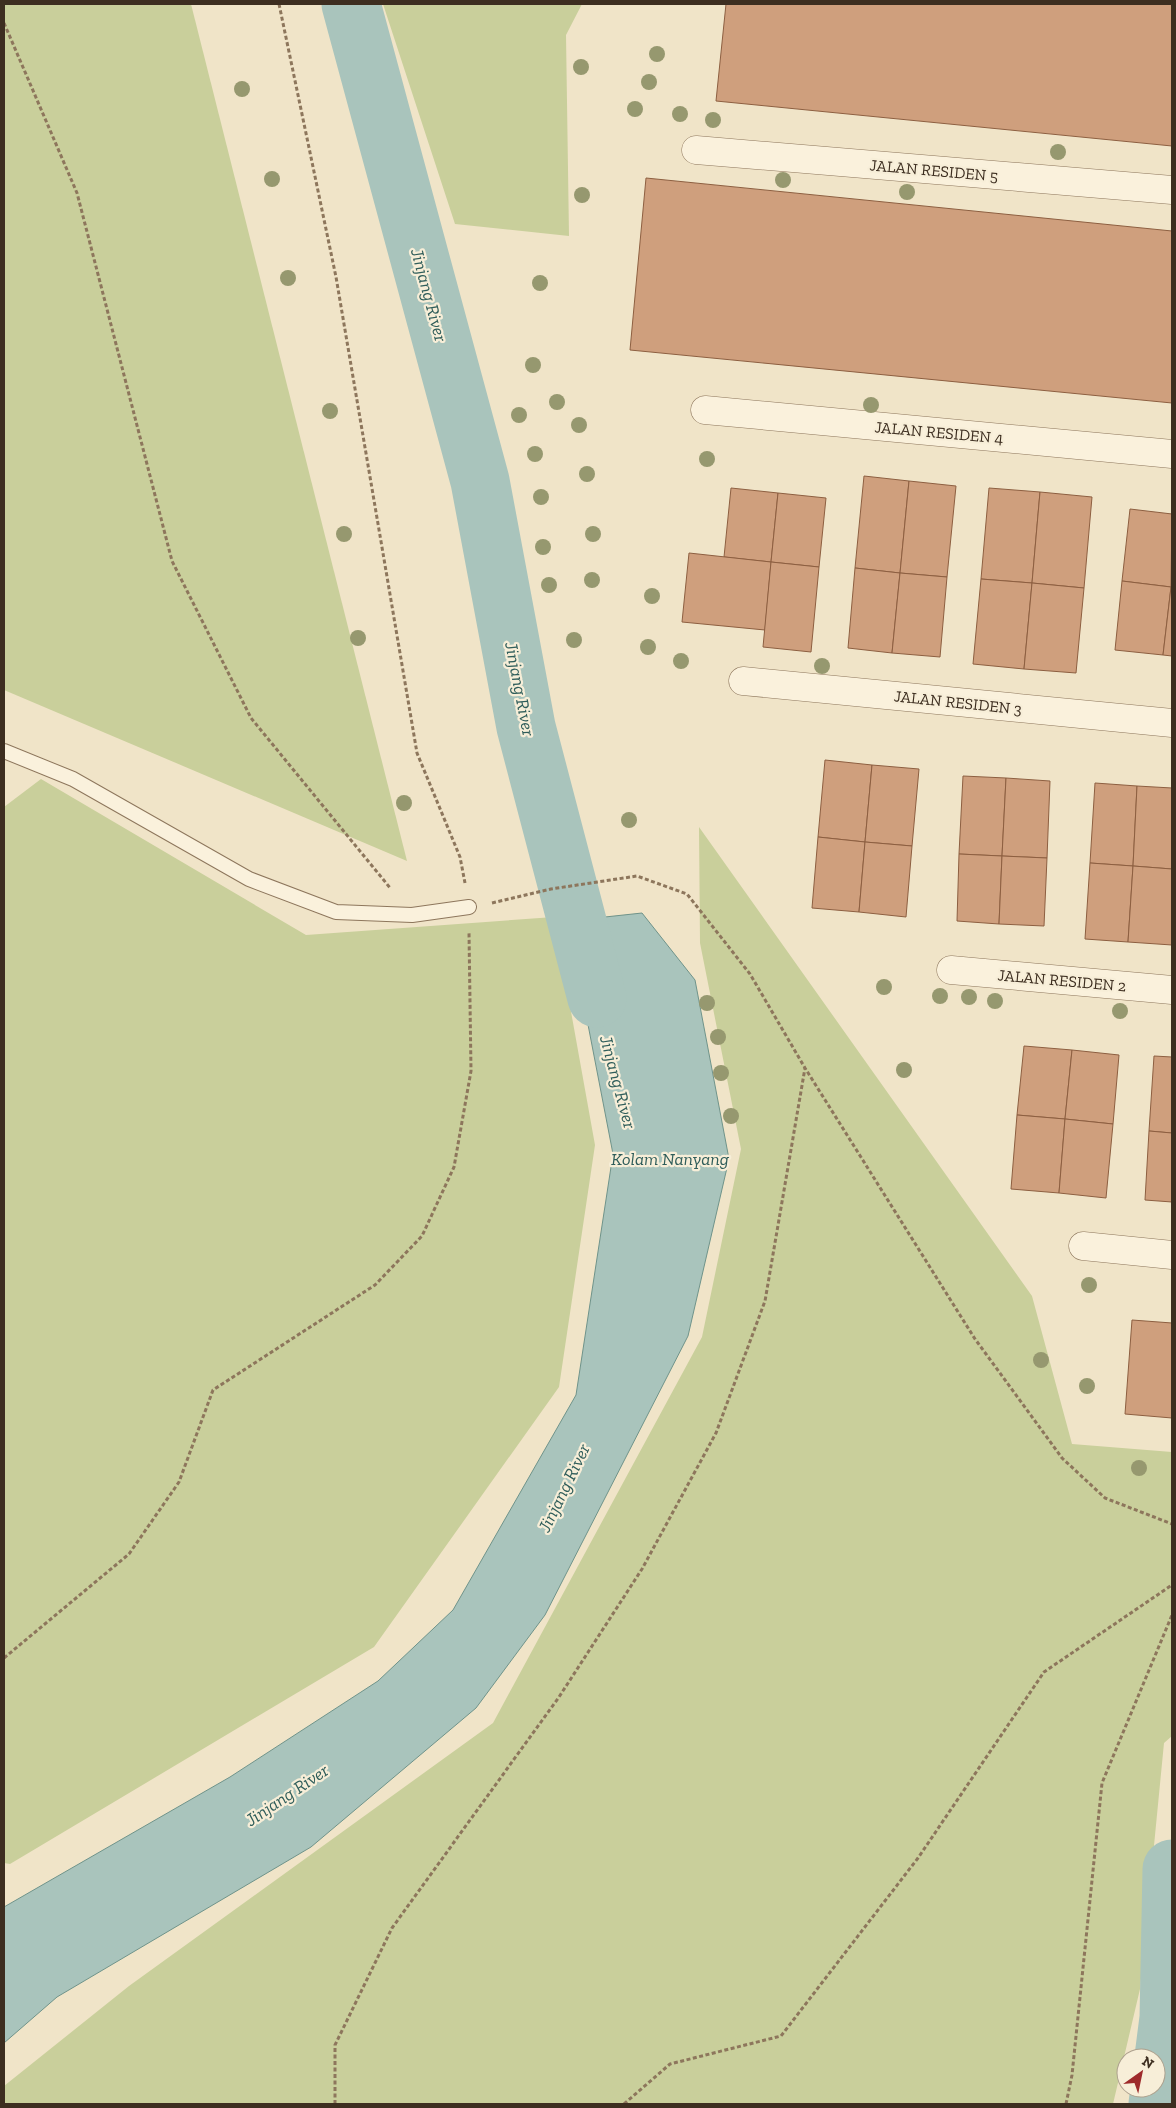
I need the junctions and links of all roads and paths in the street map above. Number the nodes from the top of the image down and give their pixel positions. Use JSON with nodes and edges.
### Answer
{"nodes":[{"id":1,"x":4,"y":23,"type":"edge"},
{"id":2,"x":696,"y":150,"type":"dead end"},
{"id":3,"x":1172,"y":190,"type":"edge"},
{"id":4,"x":706,"y":410,"type":"dead end"},
{"id":5,"x":1172,"y":454,"type":"edge"},
{"id":6,"x":743,"y":681,"type":"dead end"},
{"id":7,"x":1172,"y":723,"type":"edge"},
{"id":8,"x":4,"y":751,"type":"edge"},
{"id":9,"x":469,"y":906,"type":"joint"},
{"id":10,"x":412,"y":915,"type":"junction"},
{"id":11,"x":951,"y":970,"type":"dead end"},
{"id":12,"x":1172,"y":990,"type":"edge"},
{"id":13,"x":805,"y":1068,"type":"junction"},
{"id":14,"x":1083,"y":1246,"type":"dead end"},
{"id":15,"x":1172,"y":1255,"type":"edge"},
{"id":16,"x":1172,"y":1524,"type":"edge"},
{"id":17,"x":1172,"y":1585,"type":"edge"},
{"id":18,"x":1172,"y":1615,"type":"edge"},
{"id":19,"x":335,"y":2104,"type":"edge"},
{"id":20,"x":624,"y":2104,"type":"edge"},
{"id":21,"x":1066,"y":2104,"type":"edge"}],
"edges":[{"from":1,"to":10,"type":"path"},
{"from":2,"to":3,"type":"street","name":"JALAN RESIDEN 5"},
{"from":4,"to":5,"type":"street","name":"JALAN RESIDEN 4"},
{"from":6,"to":7,"type":"street","name":"JALAN RESIDEN 3"},
{"from":8,"to":10,"type":"lane"},
{"from":9,"to":10,"type":"lane"},
{"from":9,"to":13,"type":"path"},
{"from":11,"to":12,"type":"street","name":"JALAN RESIDEN 2"},
{"from":13,"to":16,"type":"path"},
{"from":13,"to":19,"type":"path"},
{"from":14,"to":15,"type":"street"},
{"from":17,"to":20,"type":"path"},
{"from":18,"to":21,"type":"path"}]}
